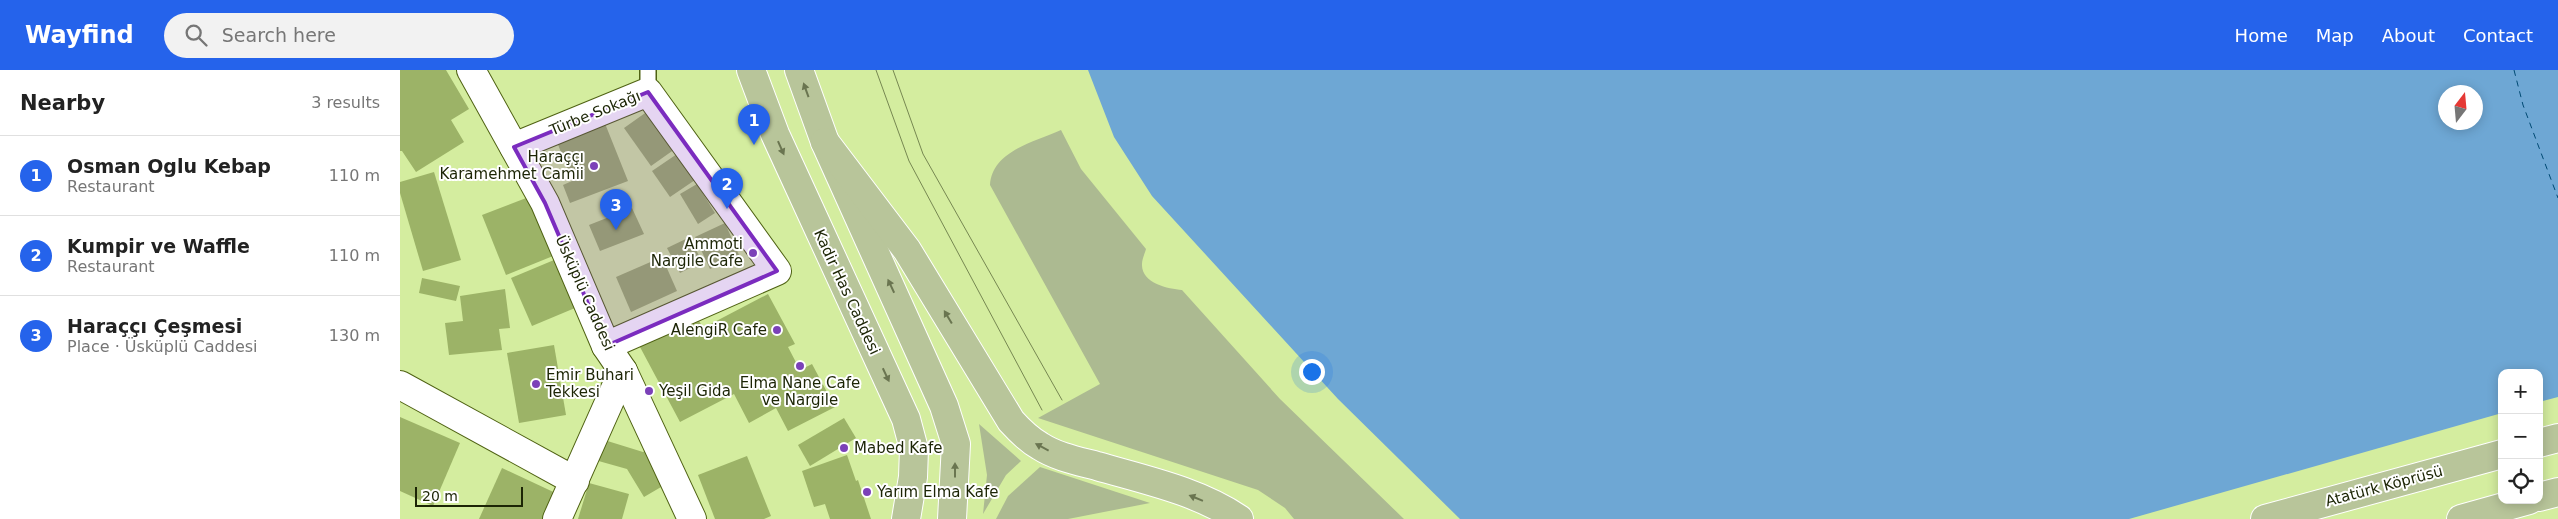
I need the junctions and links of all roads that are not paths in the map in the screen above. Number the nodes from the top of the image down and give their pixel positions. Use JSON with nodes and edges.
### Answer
{"nodes":[{"id":1,"x":471,"y":70,"type":"edge"},
{"id":2,"x":751,"y":70,"type":"edge"},
{"id":3,"x":799,"y":70,"type":"edge"},
{"id":4,"x":648,"y":81,"type":"edge"},
{"id":5,"x":825,"y":142,"type":"junction"},
{"id":6,"x":514,"y":146,"type":"junction"},
{"id":7,"x":606,"y":346,"type":"junction"},
{"id":8,"x":623,"y":371,"type":"junction"},
{"id":9,"x":400,"y":385,"type":"edge"},
{"id":10,"x":2558,"y":438,"type":"edge"},
{"id":11,"x":2543,"y":443,"type":"edge"},
{"id":12,"x":2498,"y":455,"type":"edge"},
{"id":13,"x":575,"y":480,"type":"junction"},
{"id":14,"x":2558,"y":492,"type":"edge"},
{"id":15,"x":2543,"y":496,"type":"edge"},
{"id":16,"x":2515,"y":504,"type":"edge"},
{"id":17,"x":904,"y":513,"type":"edge"},
{"id":18,"x":557,"y":519,"type":"edge"},
{"id":19,"x":692,"y":519,"type":"edge"},
{"id":20,"x":952,"y":519,"type":"edge"},
{"id":21,"x":1239,"y":519,"type":"edge"},
{"id":22,"x":2265,"y":519,"type":"edge"},
{"id":23,"x":2461,"y":519,"type":"edge"}],
"edges":[{"from":1,"to":6,"type":"street","name":"Üsküplü Caddesi"},
{"from":2,"to":17,"type":"main road","name":"Kadir Has Caddesi","one_way":true},
{"from":5,"to":3,"type":"main road","one_way":true},
{"from":4,"to":6,"type":"street","name":"Türbe Sokağı"},
{"from":4,"to":7,"type":"street"},
{"from":20,"to":5,"type":"main road","one_way":true},
{"from":21,"to":5,"type":"main road","one_way":true},
{"from":6,"to":7,"type":"street","name":"Üsküplü Caddesi"},
{"from":7,"to":8,"type":"street","name":"Üsküplü Caddesi"},
{"from":8,"to":13,"type":"street"},
{"from":8,"to":19,"type":"street","name":"Üsküplü Caddesi"},
{"from":9,"to":13,"type":"street"},
{"from":10,"to":11,"type":"main road"},
{"from":12,"to":22,"type":"main road","name":"Atatürk Köprüsü"},
{"from":13,"to":18,"type":"street"},
{"from":14,"to":15,"type":"main road"},
{"from":16,"to":23,"type":"main road"}]}
